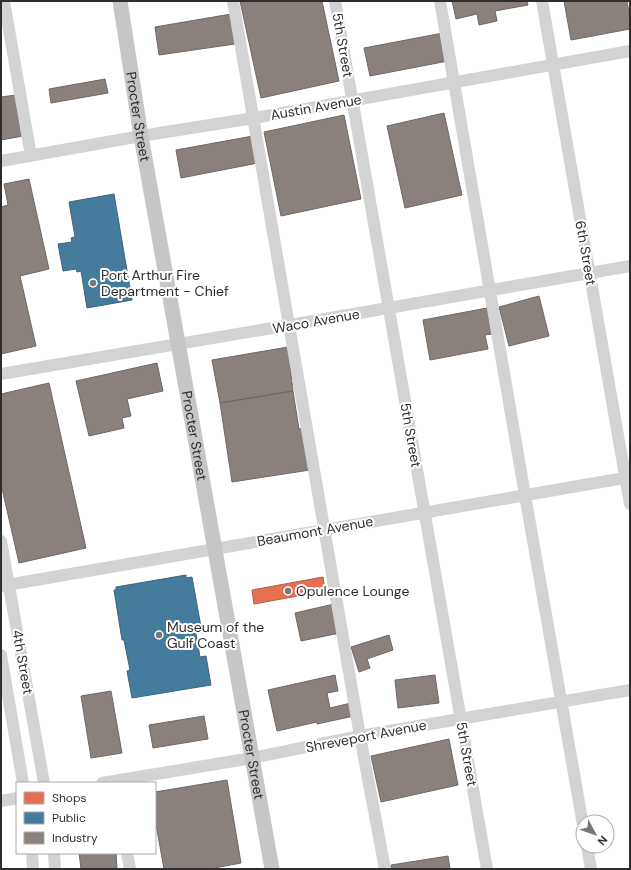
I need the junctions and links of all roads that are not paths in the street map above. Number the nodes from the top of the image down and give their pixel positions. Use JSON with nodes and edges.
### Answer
{"nodes":[{"id":1,"x":4,"y":1,"type":"edge"},
{"id":2,"x":120,"y":1,"type":"edge"},
{"id":3,"x":233,"y":1,"type":"edge"},
{"id":4,"x":335,"y":1,"type":"edge"},
{"id":5,"x":440,"y":1,"type":"edge"},
{"id":6,"x":542,"y":1,"type":"edge"},
{"id":7,"x":630,"y":51,"type":"edge"},
{"id":8,"x":553,"y":64,"type":"junction"},
{"id":9,"x":454,"y":82,"type":"junction"},
{"id":10,"x":353,"y":101,"type":"junction"},
{"id":11,"x":254,"y":118,"type":"junction"},
{"id":12,"x":141,"y":136,"type":"junction"},
{"id":13,"x":31,"y":156,"type":"junction"},
{"id":14,"x":1,"y":161,"type":"edge"},
{"id":15,"x":630,"y":266,"type":"edge"},
{"id":16,"x":590,"y":273,"type":"junction"},
{"id":17,"x":490,"y":290,"type":"junction"},
{"id":18,"x":389,"y":308,"type":"junction"},
{"id":19,"x":290,"y":325,"type":"junction"},
{"id":20,"x":178,"y":343,"type":"junction"},
{"id":21,"x":1,"y":374,"type":"edge"},
{"id":22,"x":628,"y":477,"type":"edge"},
{"id":23,"x":525,"y":495,"type":"junction"},
{"id":24,"x":630,"y":504,"type":"edge"},
{"id":25,"x":425,"y":513,"type":"junction"},
{"id":26,"x":324,"y":530,"type":"junction"},
{"id":27,"x":1,"y":541,"type":"edge"},
{"id":28,"x":214,"y":548,"type":"junction"},
{"id":29,"x":5,"y":586,"type":"edge"},
{"id":30,"x":1,"y":654,"type":"edge"},
{"id":31,"x":630,"y":690,"type":"edge"},
{"id":32,"x":561,"y":702,"type":"junction"},
{"id":33,"x":460,"y":718,"type":"junction"},
{"id":34,"x":360,"y":736,"type":"junction"},
{"id":35,"x":252,"y":758,"type":"junction"},
{"id":36,"x":23,"y":782,"type":"edge"},
{"id":37,"x":44,"y":782,"type":"edge"},
{"id":38,"x":115,"y":782,"type":"edge"},
{"id":39,"x":16,"y":798,"type":"edge"},
{"id":40,"x":1,"y":801,"type":"edge"},
{"id":41,"x":581,"y":814,"type":"edge"},
{"id":42,"x":32,"y":854,"type":"edge"},
{"id":43,"x":54,"y":854,"type":"edge"},
{"id":44,"x":127,"y":854,"type":"edge"},
{"id":45,"x":588,"y":854,"type":"edge"},
{"id":46,"x":33,"y":869,"type":"edge"},
{"id":47,"x":55,"y":869,"type":"edge"},
{"id":48,"x":130,"y":869,"type":"edge"},
{"id":49,"x":272,"y":869,"type":"edge"},
{"id":50,"x":384,"y":869,"type":"edge"},
{"id":51,"x":487,"y":869,"type":"edge"},
{"id":52,"x":591,"y":869,"type":"edge"}],
"edges":[{"from":1,"to":13,"type":"street"},
{"from":2,"to":12,"type":"main road","name":"Procter Street"},
{"from":3,"to":11,"type":"street"},
{"from":4,"to":10,"type":"street","name":"5th Street"},
{"from":5,"to":9,"type":"street"},
{"from":6,"to":8,"type":"street","name":"6th Street"},
{"from":7,"to":8,"type":"street","name":"Austin Avenue"},
{"from":8,"to":9,"type":"street","name":"Austin Avenue"},
{"from":8,"to":16,"type":"street","name":"6th Street"},
{"from":9,"to":10,"type":"street","name":"Austin Avenue"},
{"from":9,"to":17,"type":"street"},
{"from":10,"to":11,"type":"street","name":"Austin Avenue"},
{"from":10,"to":18,"type":"street","name":"5th Street"},
{"from":11,"to":12,"type":"street","name":"Austin Avenue"},
{"from":11,"to":19,"type":"street"},
{"from":12,"to":13,"type":"street","name":"Austin Avenue"},
{"from":12,"to":20,"type":"main road","name":"Procter Street"},
{"from":13,"to":14,"type":"street","name":"Austin Avenue"},
{"from":15,"to":16,"type":"street","name":"Waco Avenue"},
{"from":16,"to":17,"type":"street","name":"Waco Avenue"},
{"from":16,"to":22,"type":"street","name":"6th Street"},
{"from":17,"to":18,"type":"street","name":"Waco Avenue"},
{"from":17,"to":23,"type":"street"},
{"from":18,"to":19,"type":"street","name":"Waco Avenue"},
{"from":18,"to":25,"type":"street","name":"5th Street"},
{"from":19,"to":20,"type":"street","name":"Waco Avenue"},
{"from":19,"to":26,"type":"street"},
{"from":20,"to":21,"type":"street","name":"Waco Avenue"},
{"from":20,"to":28,"type":"main road","name":"Procter Street"},
{"from":22,"to":23,"type":"street","name":"Beaumont Avenue"},
{"from":22,"to":24,"type":"street","name":"6th Street"},
{"from":23,"to":25,"type":"street","name":"Beaumont Avenue"},
{"from":23,"to":32,"type":"street"},
{"from":25,"to":26,"type":"street","name":"Beaumont Avenue"},
{"from":25,"to":33,"type":"street","name":"5th Street"},
{"from":26,"to":28,"type":"street","name":"Beaumont Avenue"},
{"from":26,"to":34,"type":"street"},
{"from":27,"to":29,"type":"street","name":"4th Street"},
{"from":28,"to":29,"type":"street","name":"Beaumont Avenue"},
{"from":28,"to":35,"type":"main road","name":"Procter Street"},
{"from":29,"to":37,"type":"street","name":"4th Street"},
{"from":30,"to":36,"type":"street","name":"4th Street"},
{"from":31,"to":32,"type":"street","name":"Shreveport Avenue"},
{"from":32,"to":33,"type":"street","name":"Shreveport Avenue"},
{"from":32,"to":41,"type":"street"},
{"from":33,"to":34,"type":"street","name":"Shreveport Avenue"},
{"from":33,"to":51,"type":"street","name":"5th Street"},
{"from":34,"to":35,"type":"street","name":"Shreveport Avenue"},
{"from":34,"to":50,"type":"street"},
{"from":35,"to":38,"type":"street","name":"Shreveport Avenue"},
{"from":35,"to":49,"type":"main road","name":"Procter Street"},
{"from":39,"to":40,"type":"street"},
{"from":42,"to":46,"type":"street"},
{"from":43,"to":47,"type":"street"},
{"from":44,"to":48,"type":"street"},
{"from":45,"to":52,"type":"street"}]}
